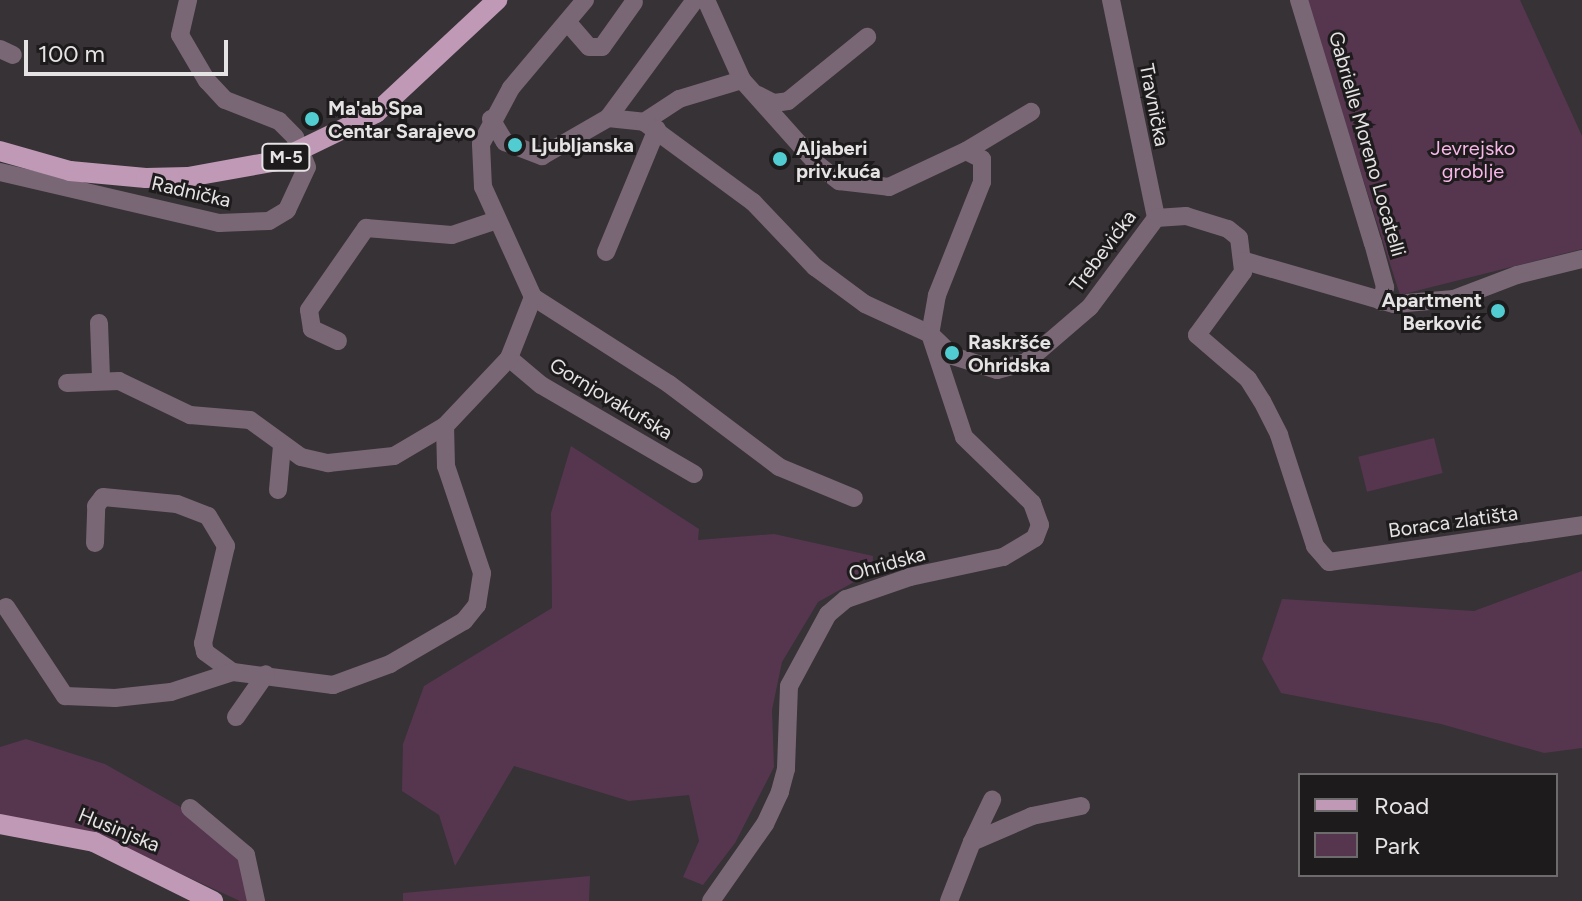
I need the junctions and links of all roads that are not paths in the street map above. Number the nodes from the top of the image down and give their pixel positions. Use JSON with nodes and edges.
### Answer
{"nodes":[{"id":1,"x":188,"y":0,"type":"edge"},
{"id":2,"x":497,"y":0,"type":"edge"},
{"id":3,"x":585,"y":0,"type":"edge"},
{"id":4,"x":695,"y":0,"type":"edge"},
{"id":5,"x":706,"y":0,"type":"edge"},
{"id":6,"x":1111,"y":0,"type":"edge"},
{"id":7,"x":1299,"y":0,"type":"edge"},
{"id":8,"x":634,"y":2,"type":"edge"},
{"id":9,"x":569,"y":24,"type":"junction"},
{"id":10,"x":867,"y":37,"type":"dead end"},
{"id":11,"x":747,"y":85,"type":"junction"},
{"id":12,"x":1031,"y":112,"type":"dead end"},
{"id":13,"x":608,"y":118,"type":"junction"},
{"id":14,"x":491,"y":119,"type":"junction"},
{"id":15,"x":650,"y":126,"type":"junction"},
{"id":16,"x":0,"y":151,"type":"edge"},
{"id":17,"x":966,"y":151,"type":"junction"},
{"id":18,"x":0,"y":172,"type":"edge"},
{"id":19,"x":1156,"y":218,"type":"junction"},
{"id":20,"x":497,"y":220,"type":"junction"},
{"id":21,"x":606,"y":252,"type":"dead end"},
{"id":22,"x":1582,"y":259,"type":"edge"},
{"id":23,"x":1245,"y":261,"type":"junction"},
{"id":24,"x":533,"y":297,"type":"junction"},
{"id":25,"x":1381,"y":301,"type":"junction"},
{"id":26,"x":99,"y":323,"type":"dead end"},
{"id":27,"x":930,"y":334,"type":"junction"},
{"id":28,"x":338,"y":341,"type":"dead end"},
{"id":29,"x":509,"y":358,"type":"junction"},
{"id":30,"x":101,"y":378,"type":"junction"},
{"id":31,"x":67,"y":383,"type":"dead end"},
{"id":32,"x":445,"y":426,"type":"junction"},
{"id":33,"x":282,"y":446,"type":"junction"},
{"id":34,"x":694,"y":474,"type":"dead end"},
{"id":35,"x":278,"y":490,"type":"dead end"},
{"id":36,"x":854,"y":498,"type":"dead end"},
{"id":37,"x":1582,"y":525,"type":"edge"},
{"id":38,"x":95,"y":543,"type":"dead end"},
{"id":39,"x":6,"y":607,"type":"dead end"},
{"id":40,"x":233,"y":672,"type":"junction"},
{"id":41,"x":266,"y":674,"type":"junction"},
{"id":42,"x":236,"y":717,"type":"dead end"},
{"id":43,"x":992,"y":800,"type":"dead end"},
{"id":44,"x":1081,"y":806,"type":"dead end"},
{"id":45,"x":190,"y":808,"type":"dead end"},
{"id":46,"x":0,"y":824,"type":"edge"},
{"id":47,"x":972,"y":842,"type":"junction"},
{"id":48,"x":213,"y":901,"type":"edge"},
{"id":49,"x":256,"y":901,"type":"edge"},
{"id":50,"x":711,"y":901,"type":"edge"},
{"id":51,"x":949,"y":901,"type":"edge"}],
"edges":[{"from":1,"to":18,"type":"street","name":"Radnička"},
{"from":2,"to":16,"type":"main road","number":"M-5"},
{"from":3,"to":9,"type":"street"},
{"from":4,"to":13,"type":"street"},
{"from":5,"to":11,"type":"street"},
{"from":6,"to":19,"type":"street","name":"Travnička"},
{"from":7,"to":25,"type":"street","name":"Gabrielle Moreno Locatelli"},
{"from":8,"to":9,"type":"street"},
{"from":9,"to":14,"type":"street"},
{"from":10,"to":11,"type":"street"},
{"from":11,"to":15,"type":"street"},
{"from":11,"to":17,"type":"street"},
{"from":12,"to":17,"type":"street"},
{"from":13,"to":14,"type":"street"},
{"from":13,"to":15,"type":"street"},
{"from":14,"to":20,"type":"street"},
{"from":15,"to":21,"type":"street"},
{"from":15,"to":27,"type":"street","name":"Trebevićka"},
{"from":17,"to":27,"type":"street"},
{"from":19,"to":23,"type":"street","name":"Trebevićka"},
{"from":19,"to":27,"type":"street","name":"Trebevićka"},
{"from":20,"to":24,"type":"street"},
{"from":20,"to":28,"type":"street"},
{"from":22,"to":25,"type":"street"},
{"from":23,"to":25,"type":"street"},
{"from":23,"to":37,"type":"street","name":"Boraca zlatišta"},
{"from":24,"to":29,"type":"street"},
{"from":24,"to":36,"type":"street"},
{"from":26,"to":30,"type":"street"},
{"from":27,"to":50,"type":"street","name":"Ohridska"},
{"from":29,"to":32,"type":"street"},
{"from":29,"to":34,"type":"street","name":"Gornjovakufska"},
{"from":30,"to":31,"type":"street"},
{"from":30,"to":33,"type":"street"},
{"from":32,"to":33,"type":"street"},
{"from":32,"to":41,"type":"street"},
{"from":33,"to":35,"type":"street"},
{"from":38,"to":40,"type":"street"},
{"from":39,"to":40,"type":"street"},
{"from":40,"to":41,"type":"street"},
{"from":41,"to":42,"type":"street"},
{"from":43,"to":47,"type":"street"},
{"from":44,"to":47,"type":"street"},
{"from":45,"to":49,"type":"street"},
{"from":46,"to":48,"type":"main road","name":"Husinjska"},
{"from":47,"to":51,"type":"street"}]}
